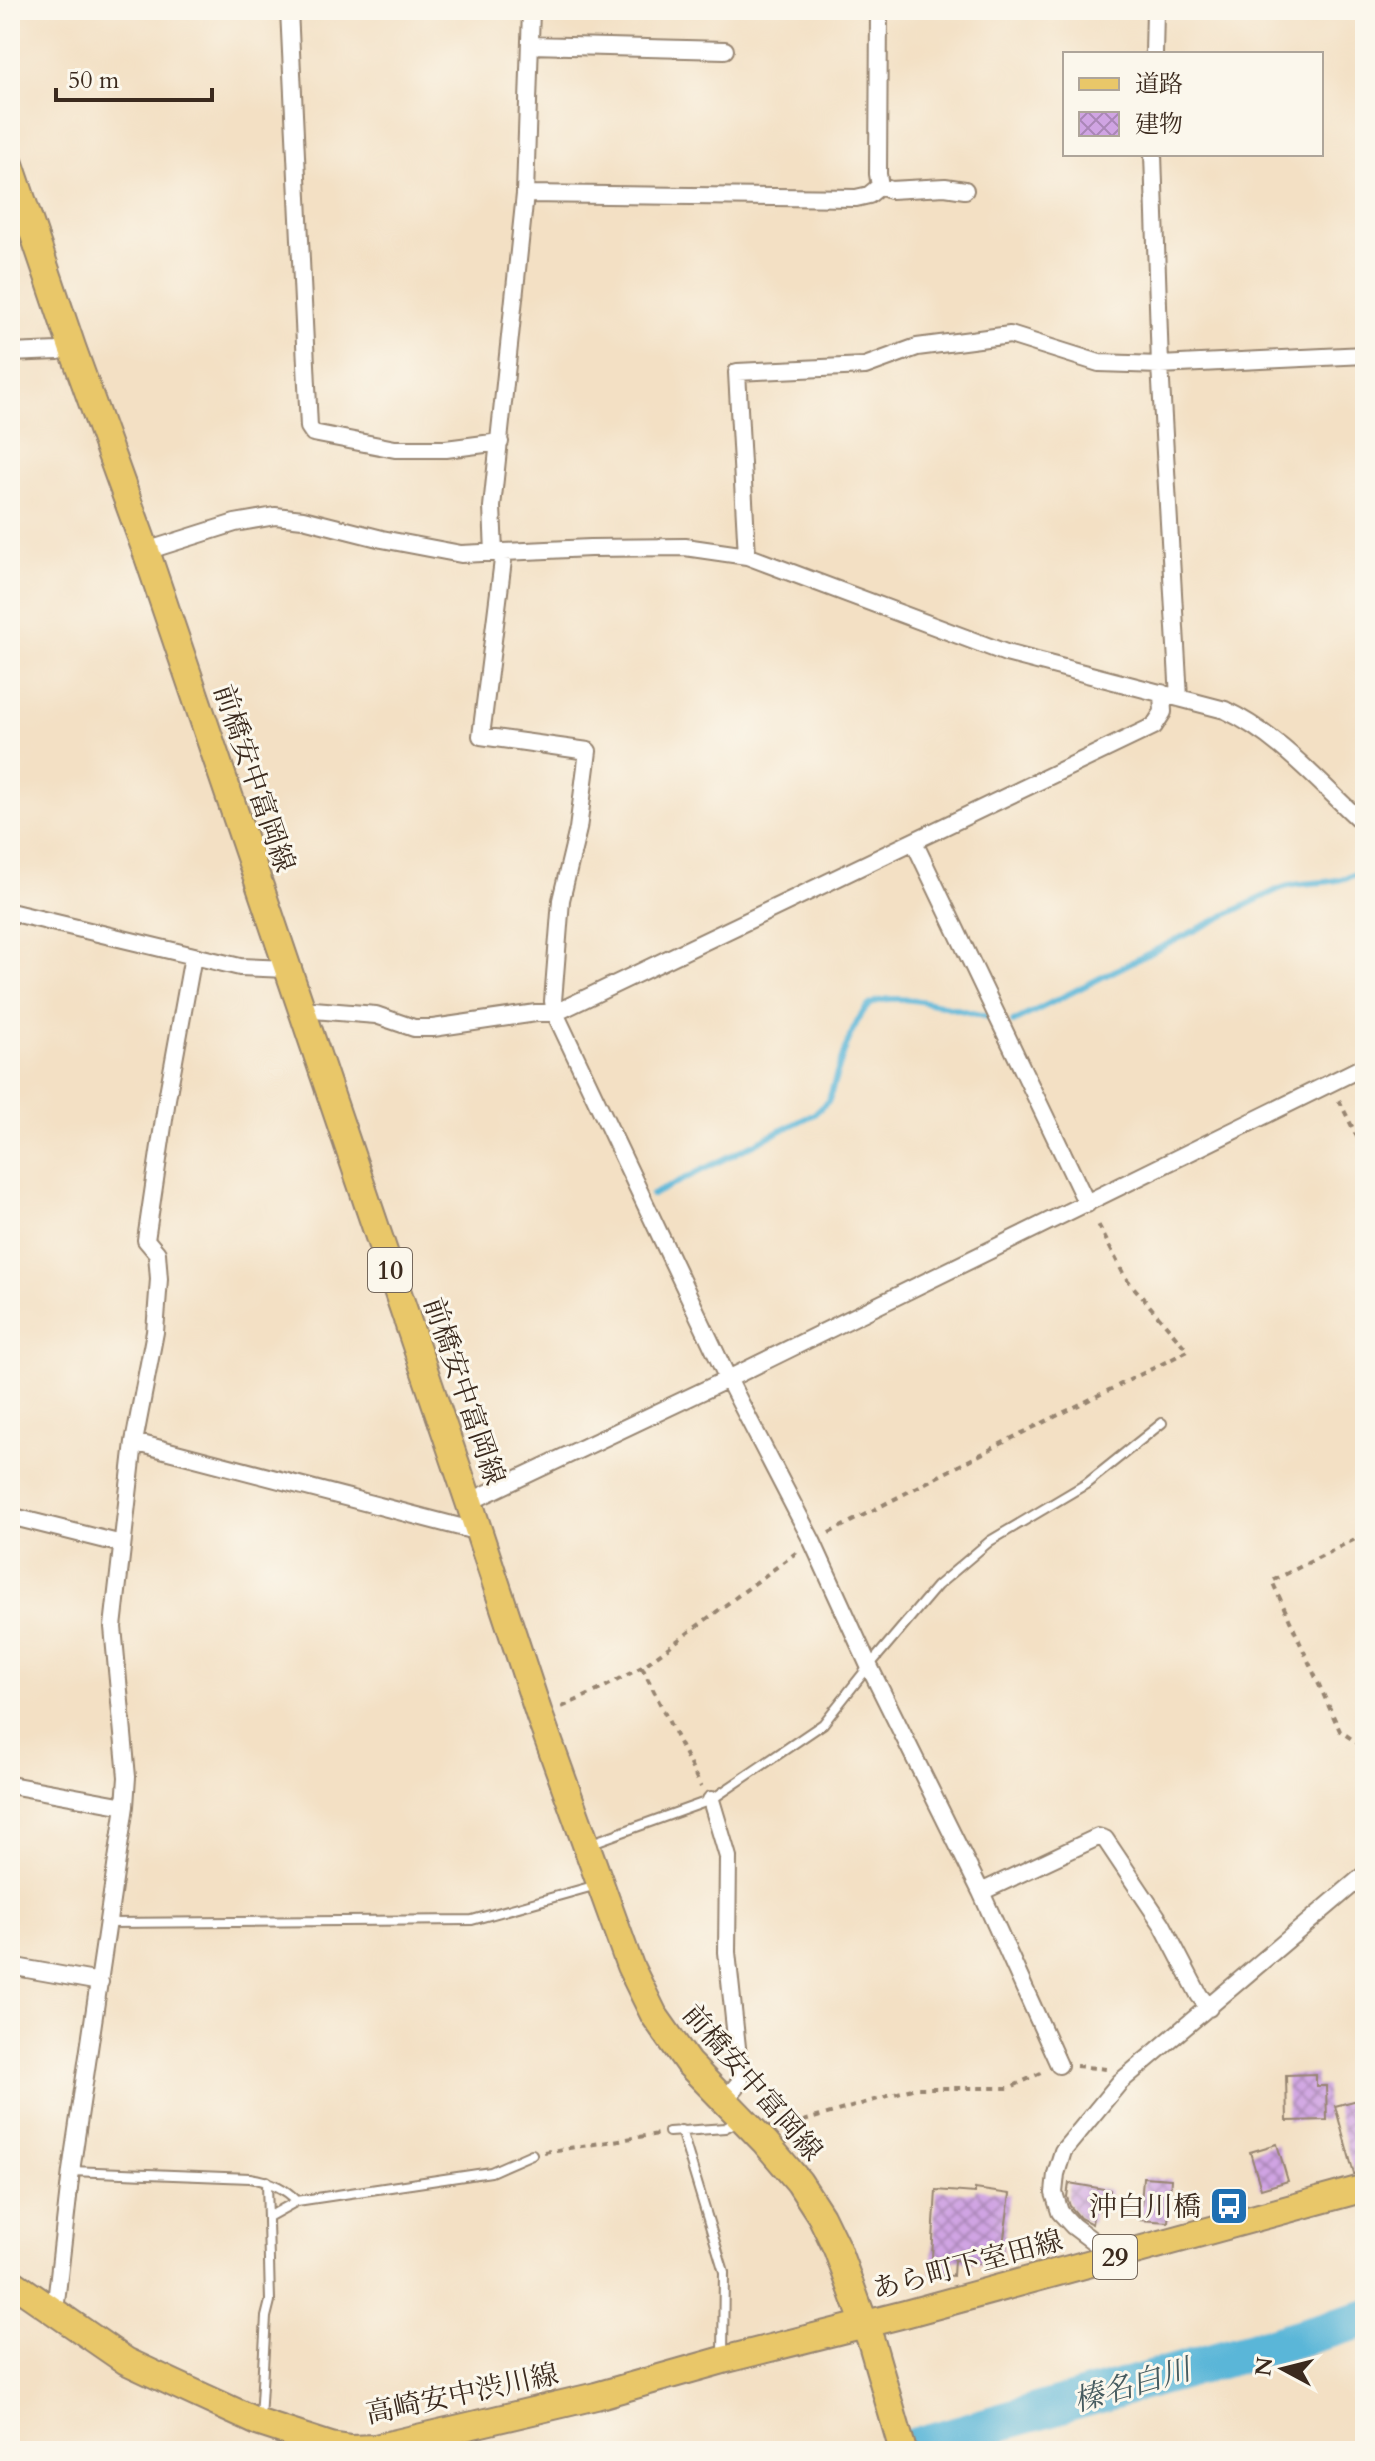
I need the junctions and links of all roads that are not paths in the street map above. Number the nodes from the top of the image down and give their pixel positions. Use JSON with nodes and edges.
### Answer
{"nodes":[{"id":1,"x":289,"y":10,"type":"edge"},
{"id":2,"x":531,"y":10,"type":"edge"},
{"id":3,"x":879,"y":10,"type":"edge"},
{"id":4,"x":1155,"y":10,"type":"edge"},
{"id":5,"x":530,"y":45,"type":"junction"},
{"id":6,"x":725,"y":50,"type":"dead end"},
{"id":7,"x":1154,"y":52,"type":"edge"},
{"id":8,"x":1153,"y":156,"type":"edge"},
{"id":9,"x":10,"y":164,"type":"edge"},
{"id":10,"x":880,"y":186,"type":"junction"},
{"id":11,"x":965,"y":190,"type":"dead end"},
{"id":12,"x":525,"y":194,"type":"junction"},
{"id":13,"x":72,"y":347,"type":"junction"},
{"id":14,"x":10,"y":353,"type":"edge"},
{"id":15,"x":1365,"y":355,"type":"edge"},
{"id":16,"x":1160,"y":365,"type":"junction"},
{"id":17,"x":500,"y":442,"type":"junction"},
{"id":18,"x":146,"y":551,"type":"junction"},
{"id":19,"x":499,"y":552,"type":"junction"},
{"id":20,"x":747,"y":556,"type":"junction"},
{"id":21,"x":1162,"y":693,"type":"junction"},
{"id":22,"x":1179,"y":698,"type":"junction"},
{"id":23,"x":1365,"y":825,"type":"edge"},
{"id":24,"x":914,"y":842,"type":"junction"},
{"id":25,"x":10,"y":912,"type":"edge"},
{"id":26,"x":193,"y":956,"type":"junction"},
{"id":27,"x":287,"y":969,"type":"junction"},
{"id":28,"x":301,"y":1009,"type":"junction"},
{"id":29,"x":555,"y":1013,"type":"junction"},
{"id":30,"x":1365,"y":1066,"type":"edge"},
{"id":31,"x":1087,"y":1204,"type":"junction"},
{"id":32,"x":728,"y":1379,"type":"junction"},
{"id":33,"x":1162,"y":1423,"type":"dead end"},
{"id":34,"x":134,"y":1442,"type":"junction"},
{"id":35,"x":469,"y":1502,"type":"junction"},
{"id":36,"x":10,"y":1516,"type":"edge"},
{"id":37,"x":479,"y":1532,"type":"junction"},
{"id":38,"x":122,"y":1544,"type":"junction"},
{"id":39,"x":869,"y":1666,"type":"junction"},
{"id":40,"x":10,"y":1785,"type":"edge"},
{"id":41,"x":711,"y":1800,"type":"junction"},
{"id":42,"x":125,"y":1806,"type":"junction"},
{"id":43,"x":587,"y":1845,"type":"junction"},
{"id":44,"x":1365,"y":1874,"type":"edge"},
{"id":45,"x":601,"y":1884,"type":"junction"},
{"id":46,"x":981,"y":1892,"type":"junction"},
{"id":47,"x":107,"y":1923,"type":"junction"},
{"id":48,"x":10,"y":1966,"type":"edge"},
{"id":49,"x":100,"y":1982,"type":"junction"},
{"id":50,"x":1209,"y":2008,"type":"junction"},
{"id":51,"x":1059,"y":2065,"type":"road end"},
{"id":52,"x":733,"y":2109,"type":"junction"},
{"id":53,"x":681,"y":2130,"type":"junction"},
{"id":54,"x":669,"y":2132,"type":"road end"},
{"id":55,"x":532,"y":2154,"type":"road end"},
{"id":56,"x":71,"y":2171,"type":"junction"},
{"id":57,"x":267,"y":2181,"type":"junction"},
{"id":58,"x":1365,"y":2188,"type":"edge"},
{"id":59,"x":297,"y":2201,"type":"junction"},
{"id":60,"x":270,"y":2216,"type":"junction"},
{"id":61,"x":1106,"y":2259,"type":"junction"},
{"id":62,"x":10,"y":2281,"type":"edge"},
{"id":63,"x":55,"y":2311,"type":"junction"},
{"id":64,"x":868,"y":2334,"type":"junction"},
{"id":65,"x":723,"y":2360,"type":"junction"},
{"id":66,"x":260,"y":2423,"type":"junction"},
{"id":67,"x":903,"y":2451,"type":"edge"}],
"edges":[{"from":1,"to":17,"type":"street"},
{"from":2,"to":5,"type":"street"},
{"from":3,"to":10,"type":"street"},
{"from":4,"to":7,"type":"street"},
{"from":5,"to":6,"type":"street"},
{"from":5,"to":12,"type":"street"},
{"from":8,"to":16,"type":"street"},
{"from":9,"to":13,"type":"main road","name":"前橋安中富岡線","number":"10"},
{"from":10,"to":11,"type":"street"},
{"from":10,"to":12,"type":"street"},
{"from":12,"to":17,"type":"street"},
{"from":13,"to":14,"type":"street"},
{"from":13,"to":18,"type":"main road","name":"前橋安中富岡線","number":"10"},
{"from":15,"to":16,"type":"street"},
{"from":16,"to":20,"type":"street"},
{"from":16,"to":22,"type":"street"},
{"from":17,"to":19,"type":"street"},
{"from":18,"to":19,"type":"street"},
{"from":18,"to":27,"type":"main road","name":"前橋安中富岡線","number":"10"},
{"from":19,"to":20,"type":"street"},
{"from":19,"to":29,"type":"street"},
{"from":20,"to":21,"type":"street"},
{"from":21,"to":22,"type":"street"},
{"from":21,"to":24,"type":"street"},
{"from":22,"to":23,"type":"street"},
{"from":24,"to":29,"type":"street"},
{"from":24,"to":31,"type":"street"},
{"from":25,"to":26,"type":"street"},
{"from":26,"to":27,"type":"street"},
{"from":26,"to":34,"type":"street"},
{"from":27,"to":28,"type":"main road","name":"前橋安中富岡線","number":"10"},
{"from":28,"to":29,"type":"street"},
{"from":28,"to":35,"type":"main road","name":"前橋安中富岡線","number":"10"},
{"from":29,"to":32,"type":"street"},
{"from":30,"to":31,"type":"street"},
{"from":31,"to":32,"type":"street"},
{"from":32,"to":35,"type":"street"},
{"from":32,"to":39,"type":"street"},
{"from":33,"to":39,"type":"lane"},
{"from":34,"to":37,"type":"street"},
{"from":34,"to":38,"type":"street"},
{"from":35,"to":37,"type":"main road","name":"前橋安中富岡線","number":"10"},
{"from":36,"to":38,"type":"street"},
{"from":37,"to":43,"type":"main road","name":"前橋安中富岡線","number":"10"},
{"from":38,"to":42,"type":"street"},
{"from":39,"to":41,"type":"lane"},
{"from":39,"to":46,"type":"street"},
{"from":40,"to":42,"type":"street"},
{"from":41,"to":43,"type":"lane"},
{"from":41,"to":52,"type":"street"},
{"from":42,"to":47,"type":"street"},
{"from":43,"to":45,"type":"main road","name":"前橋安中富岡線","number":"10"},
{"from":44,"to":50,"type":"street"},
{"from":45,"to":47,"type":"lane"},
{"from":45,"to":52,"type":"main road","name":"前橋安中富岡線","number":"10"},
{"from":46,"to":50,"type":"street"},
{"from":46,"to":51,"type":"street"},
{"from":47,"to":49,"type":"street"},
{"from":48,"to":49,"type":"street"},
{"from":49,"to":56,"type":"street"},
{"from":50,"to":61,"type":"street"},
{"from":52,"to":53,"type":"lane"},
{"from":52,"to":64,"type":"main road","name":"前橋安中富岡線","number":"10"},
{"from":53,"to":54,"type":"lane"},
{"from":53,"to":65,"type":"lane"},
{"from":55,"to":59,"type":"lane"},
{"from":56,"to":57,"type":"lane"},
{"from":56,"to":63,"type":"street"},
{"from":57,"to":59,"type":"lane"},
{"from":57,"to":60,"type":"lane"},
{"from":58,"to":61,"type":"main road","name":"あら町下室田線","number":"29"},
{"from":59,"to":60,"type":"lane"},
{"from":60,"to":66,"type":"lane"},
{"from":61,"to":64,"type":"main road","name":"あら町下室田線","number":"29"},
{"from":62,"to":63,"type":"main road","name":"高崎安中渋川線"},
{"from":63,"to":66,"type":"main road","name":"高崎安中渋川線"},
{"from":64,"to":65,"type":"main road","name":"高崎安中渋川線"},
{"from":64,"to":67,"type":"main road","name":"前橋安中富岡線","number":"10"},
{"from":65,"to":66,"type":"main road","name":"高崎安中渋川線"}]}
